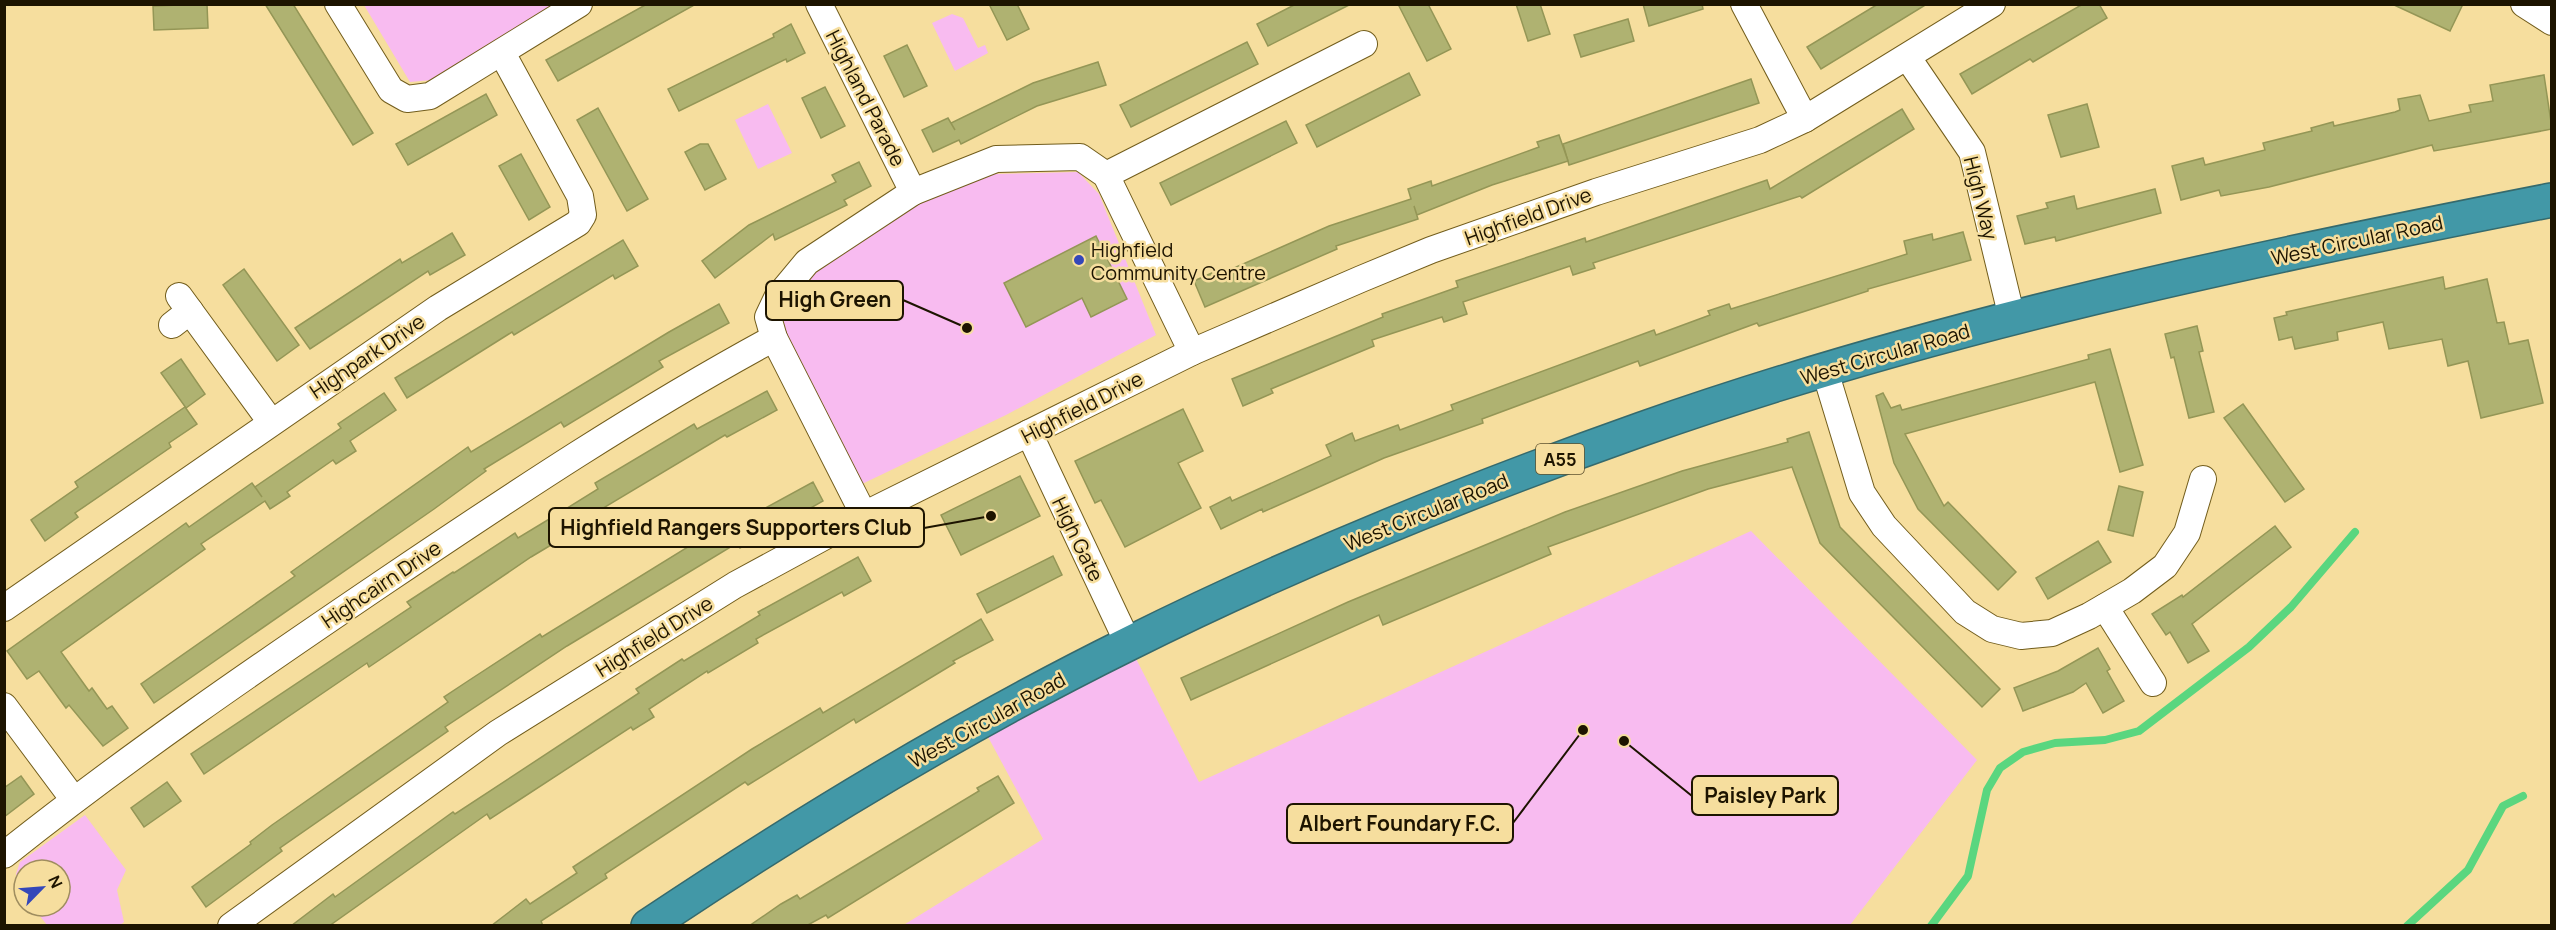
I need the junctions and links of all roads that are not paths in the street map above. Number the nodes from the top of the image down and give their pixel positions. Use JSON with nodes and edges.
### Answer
{"nodes":[{"id":1,"x":338,"y":4,"type":"edge"},
{"id":2,"x":579,"y":4,"type":"edge"},
{"id":3,"x":819,"y":4,"type":"edge"},
{"id":4,"x":1744,"y":4,"type":"edge"},
{"id":5,"x":1992,"y":4,"type":"edge"},
{"id":6,"x":2524,"y":4,"type":"edge"},
{"id":7,"x":2552,"y":22,"type":"edge"},
{"id":8,"x":1364,"y":44,"type":"dead end"},
{"id":9,"x":502,"y":53,"type":"junction"},
{"id":10,"x":1908,"y":58,"type":"junction"},
{"id":11,"x":1804,"y":119,"type":"junction"},
{"id":12,"x":1106,"y":175,"type":"junction"},
{"id":13,"x":913,"y":192,"type":"junction"},
{"id":14,"x":2552,"y":200,"type":"edge"},
{"id":15,"x":181,"y":311,"type":"dead end"},
{"id":16,"x":2012,"y":318,"type":"junction"},
{"id":17,"x":774,"y":338,"type":"junction"},
{"id":18,"x":1192,"y":352,"type":"junction"},
{"id":19,"x":1825,"y":371,"type":"junction"},
{"id":20,"x":271,"y":422,"type":"junction"},
{"id":21,"x":1029,"y":433,"type":"junction"},
{"id":22,"x":2203,"y":479,"type":"dead end"},
{"id":23,"x":864,"y":515,"type":"junction"},
{"id":24,"x":2105,"y":607,"type":"junction"},
{"id":25,"x":4,"y":608,"type":"edge"},
{"id":26,"x":1128,"y":643,"type":"junction"},
{"id":27,"x":2153,"y":683,"type":"dead end"},
{"id":28,"x":4,"y":706,"type":"edge"},
{"id":29,"x":74,"y":800,"type":"junction"},
{"id":30,"x":4,"y":855,"type":"edge"},
{"id":31,"x":231,"y":926,"type":"edge"},
{"id":32,"x":648,"y":926,"type":"edge"}],
"edges":[{"from":1,"to":9,"type":"street"},
{"from":2,"to":9,"type":"street"},
{"from":3,"to":13,"type":"street","name":"Highland Parade"},
{"from":4,"to":11,"type":"street"},
{"from":5,"to":10,"type":"street","name":"Highfield Drive"},
{"from":6,"to":7,"type":"street"},
{"from":8,"to":12,"type":"street"},
{"from":9,"to":20,"type":"street","name":"Highpark Drive"},
{"from":10,"to":11,"type":"street","name":"Highfield Drive"},
{"from":10,"to":16,"type":"street","name":"High Way"},
{"from":11,"to":18,"type":"street","name":"Highfield Drive"},
{"from":12,"to":13,"type":"street"},
{"from":12,"to":18,"type":"street"},
{"from":13,"to":17,"type":"street"},
{"from":14,"to":16,"type":"highway","name":"West Circular Road","number":"A55"},
{"from":15,"to":20,"type":"street"},
{"from":16,"to":19,"type":"highway","name":"West Circular Road","number":"A55"},
{"from":17,"to":23,"type":"street"},
{"from":17,"to":29,"type":"street","name":"Highcairn Drive"},
{"from":18,"to":21,"type":"street","name":"Highfield Drive"},
{"from":19,"to":24,"type":"street"},
{"from":19,"to":26,"type":"highway","name":"West Circular Road","number":"A55"},
{"from":20,"to":25,"type":"street","name":"Highpark Drive"},
{"from":21,"to":23,"type":"street","name":"Highfield Drive"},
{"from":21,"to":26,"type":"street","name":"High Gate"},
{"from":22,"to":24,"type":"street"},
{"from":23,"to":31,"type":"street","name":"Highfield Drive"},
{"from":24,"to":27,"type":"street"},
{"from":26,"to":32,"type":"highway","name":"West Circular Road","number":"A55"},
{"from":28,"to":29,"type":"street"},
{"from":29,"to":30,"type":"street","name":"Highcairn Drive"}]}
